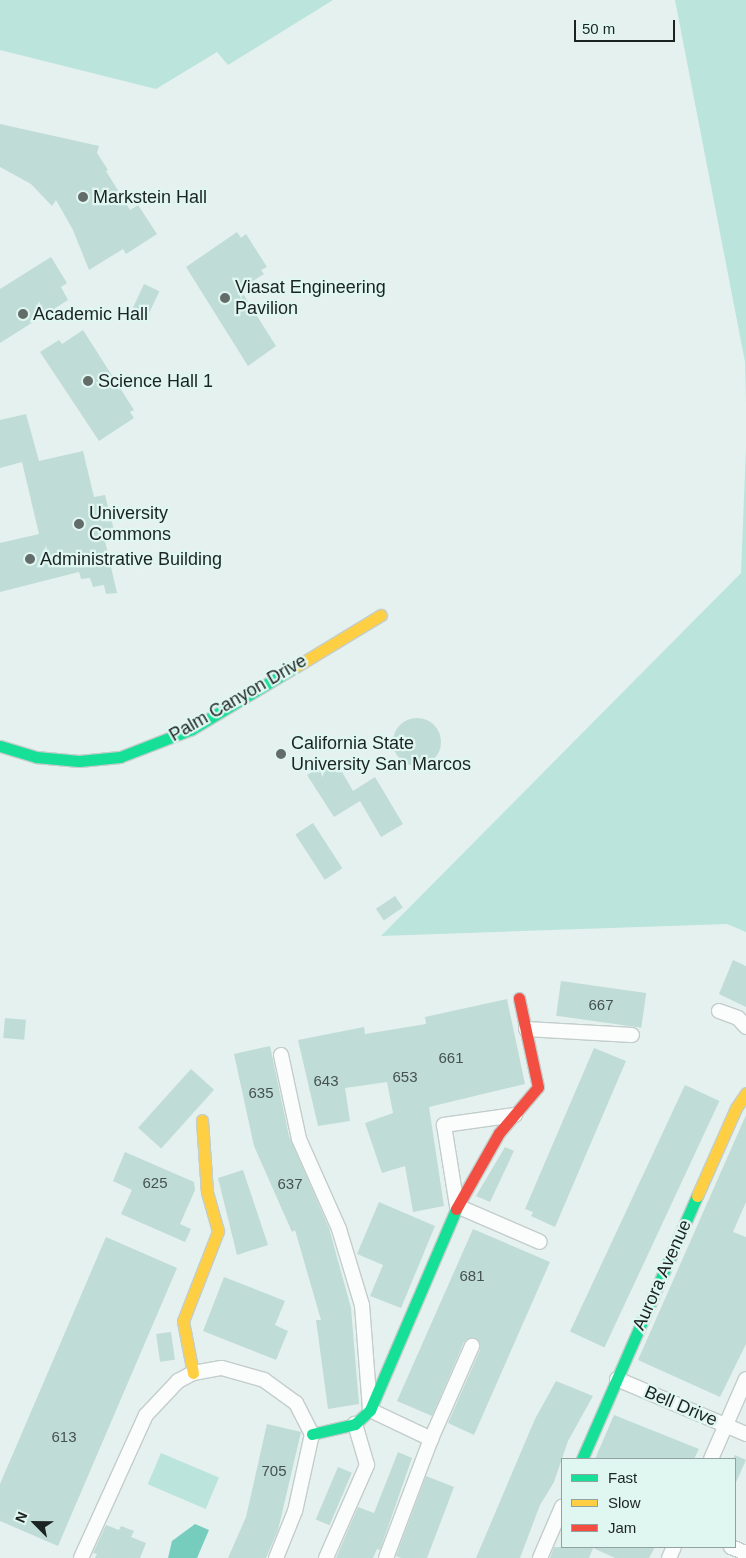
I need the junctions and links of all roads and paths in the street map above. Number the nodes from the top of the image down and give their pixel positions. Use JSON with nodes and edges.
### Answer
{"nodes":[{"id":1,"x":381,"y":615,"type":"dead end"},
{"id":2,"x":0,"y":746,"type":"edge"},
{"id":3,"x":519,"y":998,"type":"dead end"},
{"id":4,"x":719,"y":1011,"type":"dead end"},
{"id":5,"x":746,"y":1027,"type":"edge"},
{"id":6,"x":526,"y":1030,"type":"junction"},
{"id":7,"x":632,"y":1035,"type":"dead end"},
{"id":8,"x":281,"y":1055,"type":"dead end"},
{"id":9,"x":746,"y":1093,"type":"edge"},
{"id":10,"x":515,"y":1115,"type":"junction"},
{"id":11,"x":202,"y":1120,"type":"dead end"},
{"id":12,"x":457,"y":1206,"type":"junction"},
{"id":13,"x":540,"y":1242,"type":"dead end"},
{"id":14,"x":472,"y":1346,"type":"dead end"},
{"id":15,"x":193,"y":1373,"type":"junction"},
{"id":16,"x":617,"y":1379,"type":"junction"},
{"id":17,"x":746,"y":1379,"type":"edge"},
{"id":18,"x":370,"y":1410,"type":"junction"},
{"id":19,"x":355,"y":1424,"type":"junction"},
{"id":20,"x":726,"y":1425,"type":"junction"},
{"id":21,"x":312,"y":1434,"type":"junction"},
{"id":22,"x":746,"y":1434,"type":"edge"},
{"id":23,"x":431,"y":1438,"type":"junction"},
{"id":24,"x":582,"y":1458,"type":"edge"},
{"id":25,"x":711,"y":1458,"type":"edge"},
{"id":26,"x":561,"y":1509,"type":"edge"},
{"id":27,"x":734,"y":1548,"type":"edge"},
{"id":28,"x":746,"y":1553,"type":"edge"},
{"id":29,"x":81,"y":1558,"type":"edge"},
{"id":30,"x":276,"y":1558,"type":"edge"},
{"id":31,"x":326,"y":1558,"type":"edge"},
{"id":32,"x":386,"y":1558,"type":"edge"},
{"id":33,"x":540,"y":1558,"type":"edge"}],
"edges":[{"from":1,"to":2,"type":"street","name":"Palm Canyon Drive"},
{"from":3,"to":6,"type":"street"},
{"from":4,"to":5,"type":"street"},
{"from":6,"to":7,"type":"street"},
{"from":6,"to":10,"type":"street"},
{"from":8,"to":18,"type":"street"},
{"from":9,"to":16,"type":"street","name":"Aurora Avenue"},
{"from":10,"to":12,"type":"street"},
{"from":10,"to":12,"type":"street"},
{"from":11,"to":15,"type":"street"},
{"from":12,"to":13,"type":"street"},
{"from":12,"to":18,"type":"street"},
{"from":14,"to":23,"type":"street"},
{"from":15,"to":21,"type":"street"},
{"from":15,"to":29,"type":"street"},
{"from":16,"to":20,"type":"street","name":"Bell Drive"},
{"from":16,"to":24,"type":"street","name":"Aurora Avenue"},
{"from":17,"to":20,"type":"street"},
{"from":18,"to":19,"type":"street"},
{"from":18,"to":23,"type":"street"},
{"from":19,"to":21,"type":"street"},
{"from":19,"to":31,"type":"street"},
{"from":20,"to":22,"type":"street","name":"Bell Drive"},
{"from":20,"to":25,"type":"street"},
{"from":21,"to":30,"type":"street"},
{"from":23,"to":32,"type":"street"},
{"from":26,"to":33,"type":"street"},
{"from":27,"to":28,"type":"street"}]}
